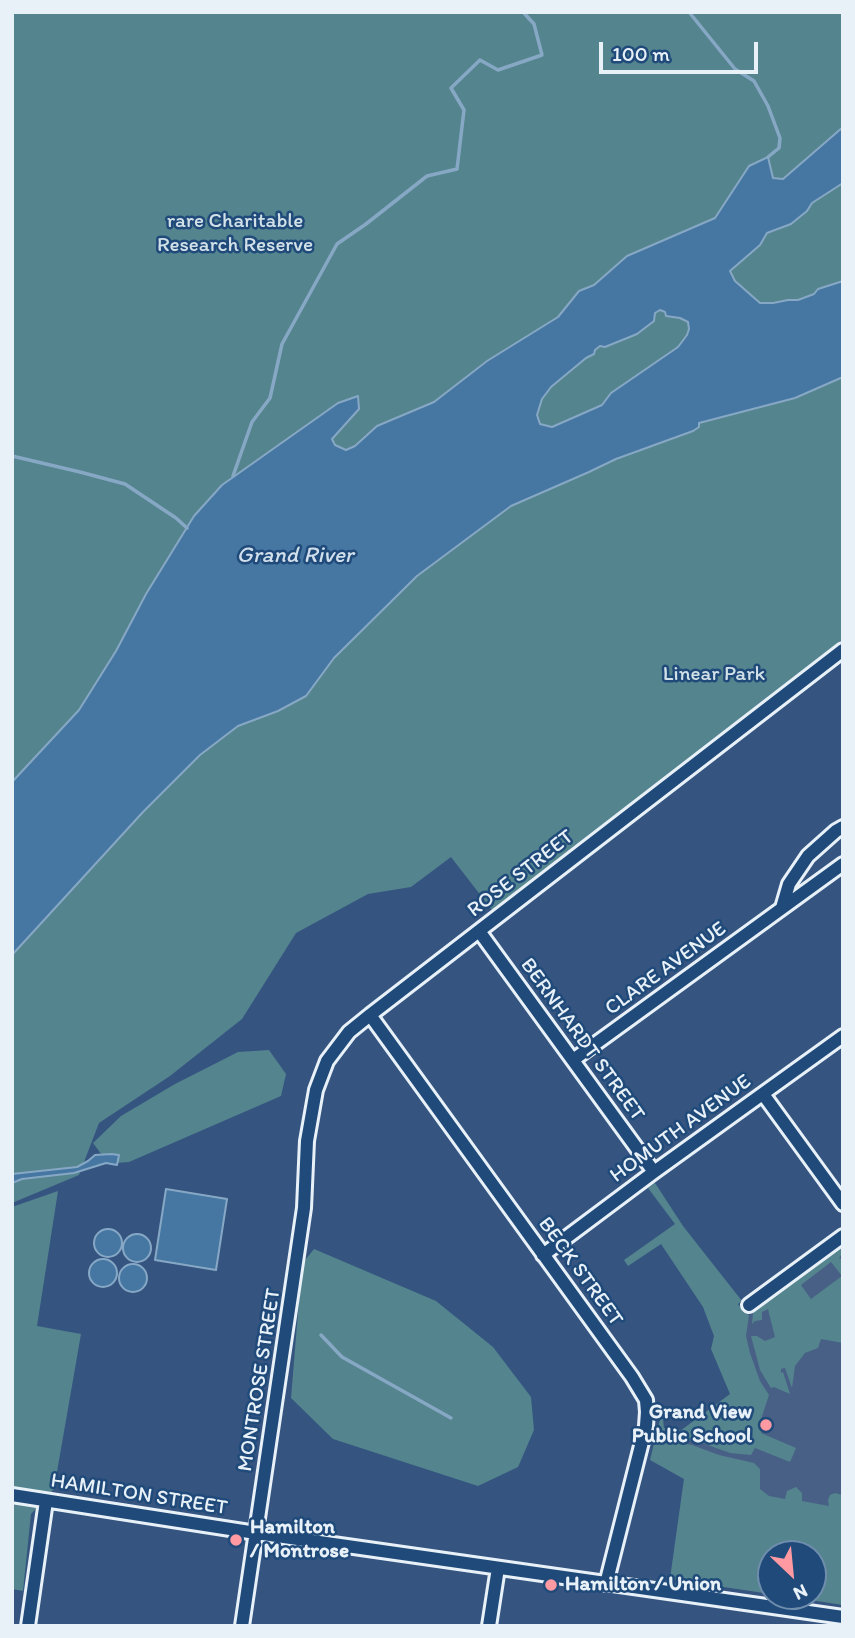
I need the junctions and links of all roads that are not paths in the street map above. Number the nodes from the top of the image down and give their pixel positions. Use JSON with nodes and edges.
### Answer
{"nodes":[{"id":1,"x":843,"y":650,"type":"edge"},
{"id":2,"x":843,"y":827,"type":"edge"},
{"id":3,"x":843,"y":864,"type":"edge"},
{"id":4,"x":782,"y":908,"type":"junction"},
{"id":5,"x":479,"y":931,"type":"junction"},
{"id":6,"x":370,"y":1015,"type":"junction"},
{"id":7,"x":843,"y":1036,"type":"edge"},
{"id":8,"x":573,"y":1060,"type":"junction"},
{"id":9,"x":763,"y":1094,"type":"junction"},
{"id":10,"x":654,"y":1172,"type":"junction"},
{"id":11,"x":305,"y":1181,"type":"joint"},
{"id":12,"x":843,"y":1204,"type":"edge"},
{"id":13,"x":843,"y":1236,"type":"edge"},
{"id":14,"x":543,"y":1255,"type":"junction"},
{"id":15,"x":749,"y":1305,"type":"dead end"},
{"id":16,"x":12,"y":1495,"type":"edge"},
{"id":17,"x":46,"y":1500,"type":"junction"},
{"id":18,"x":256,"y":1533,"type":"junction"},
{"id":19,"x":498,"y":1568,"type":"junction"},
{"id":20,"x":606,"y":1584,"type":"junction"},
{"id":21,"x":843,"y":1617,"type":"edge"},
{"id":22,"x":28,"y":1626,"type":"edge"},
{"id":23,"x":242,"y":1626,"type":"edge"},
{"id":24,"x":489,"y":1626,"type":"edge"}],
"edges":[{"from":1,"to":5,"type":"street","name":"ROSE STREET"},
{"from":2,"to":4,"type":"street"},
{"from":3,"to":4,"type":"street","name":"CLARE AVENUE"},
{"from":4,"to":8,"type":"street","name":"CLARE AVENUE"},
{"from":5,"to":6,"type":"street","name":"ROSE STREET"},
{"from":5,"to":8,"type":"street","name":"BERNHARDT STREET"},
{"from":6,"to":11,"type":"street","name":"ROSE STREET"},
{"from":6,"to":14,"type":"street","name":"BECK STREET"},
{"from":7,"to":9,"type":"street","name":"HOMUTH AVENUE"},
{"from":8,"to":10,"type":"street","name":"BERNHARDT STREET"},
{"from":9,"to":10,"type":"street","name":"HOMUTH AVENUE"},
{"from":9,"to":12,"type":"street"},
{"from":10,"to":14,"type":"street","name":"HOMUTH AVENUE"},
{"from":11,"to":18,"type":"street","name":"MONTROSE STREET"},
{"from":13,"to":15,"type":"street"},
{"from":14,"to":20,"type":"street","name":"BECK STREET"},
{"from":16,"to":17,"type":"street","name":"HAMILTON STREET"},
{"from":17,"to":18,"type":"street","name":"HAMILTON STREET"},
{"from":17,"to":22,"type":"street"},
{"from":18,"to":19,"type":"street","name":"HAMILTON STREET"},
{"from":18,"to":23,"type":"street","name":"MONTROSE STREET"},
{"from":19,"to":20,"type":"street","name":"HAMILTON STREET"},
{"from":19,"to":24,"type":"street"},
{"from":20,"to":21,"type":"street","name":"HAMILTON STREET"}]}
